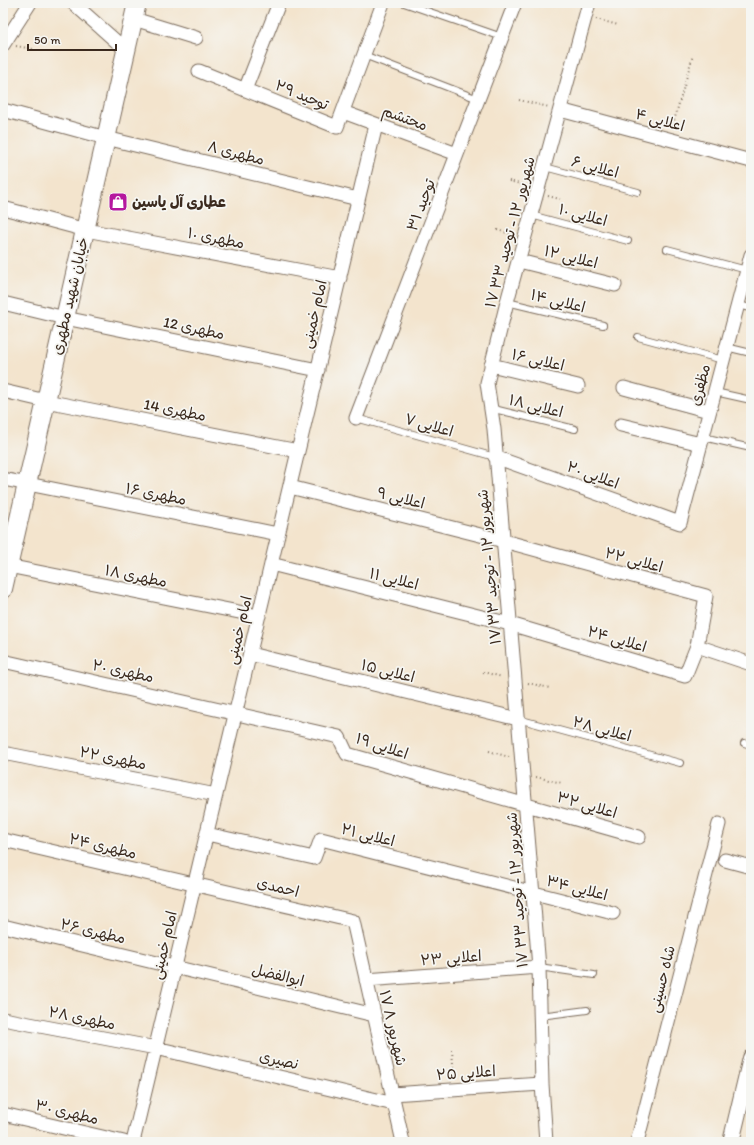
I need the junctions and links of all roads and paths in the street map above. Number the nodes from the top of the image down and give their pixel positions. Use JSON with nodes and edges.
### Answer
{"nodes":[{"id":1,"x":30,"y":3,"type":"edge"},
{"id":2,"x":73,"y":3,"type":"edge"},
{"id":3,"x":279,"y":3,"type":"edge"},
{"id":4,"x":383,"y":3,"type":"edge"},
{"id":5,"x":404,"y":3,"type":"edge"},
{"id":6,"x":516,"y":3,"type":"edge"},
{"id":7,"x":589,"y":3,"type":"edge"},
{"id":8,"x":135,"y":11,"type":"edge"},
{"id":9,"x":585,"y":16,"type":"junction"},
{"id":10,"x":618,"y":25,"type":"dead end"},
{"id":11,"x":502,"y":37,"type":"junction"},
{"id":12,"x":196,"y":38,"type":"dead end"},
{"id":13,"x":3,"y":45,"type":"edge"},
{"id":14,"x":127,"y":51,"type":"junction"},
{"id":15,"x":364,"y":55,"type":"junction"},
{"id":16,"x":693,"y":55,"type":"dead end"},
{"id":17,"x":199,"y":71,"type":"dead end"},
{"id":18,"x":245,"y":90,"type":"junction"},
{"id":19,"x":478,"y":100,"type":"junction"},
{"id":20,"x":519,"y":100,"type":"dead end"},
{"id":21,"x":3,"y":110,"type":"edge"},
{"id":22,"x":560,"y":110,"type":"junction"},
{"id":23,"x":343,"y":112,"type":"junction"},
{"id":24,"x":376,"y":124,"type":"junction"},
{"id":25,"x":106,"y":138,"type":"junction"},
{"id":26,"x":669,"y":139,"type":"junction"},
{"id":27,"x":457,"y":154,"type":"junction"},
{"id":28,"x":751,"y":161,"type":"edge"},
{"id":29,"x":544,"y":167,"type":"junction"},
{"id":30,"x":509,"y":181,"type":"dead end"},
{"id":31,"x":539,"y":188,"type":"junction"},
{"id":32,"x":638,"y":192,"type":"dead end"},
{"id":33,"x":358,"y":199,"type":"junction"},
{"id":34,"x":3,"y":208,"type":"edge"},
{"id":35,"x":531,"y":215,"type":"junction"},
{"id":36,"x":86,"y":230,"type":"junction"},
{"id":37,"x":497,"y":230,"type":"dead end"},
{"id":38,"x":525,"y":238,"type":"junction"},
{"id":39,"x":628,"y":241,"type":"dead end"},
{"id":40,"x":667,"y":249,"type":"dead end"},
{"id":41,"x":751,"y":255,"type":"edge"},
{"id":42,"x":519,"y":261,"type":"junction"},
{"id":43,"x":340,"y":278,"type":"junction"},
{"id":44,"x":747,"y":278,"type":"edge"},
{"id":45,"x":615,"y":285,"type":"dead end"},
{"id":46,"x":507,"y":302,"type":"junction"},
{"id":47,"x":3,"y":303,"type":"edge"},
{"id":48,"x":738,"y":305,"type":"junction"},
{"id":49,"x":751,"y":308,"type":"edge"},
{"id":50,"x":65,"y":318,"type":"junction"},
{"id":51,"x":603,"y":325,"type":"dead end"},
{"id":52,"x":638,"y":337,"type":"dead end"},
{"id":53,"x":726,"y":347,"type":"junction"},
{"id":54,"x":751,"y":353,"type":"edge"},
{"id":55,"x":723,"y":360,"type":"junction"},
{"id":56,"x":491,"y":365,"type":"junction"},
{"id":57,"x":318,"y":370,"type":"junction"},
{"id":58,"x":578,"y":386,"type":"dead end"},
{"id":59,"x":624,"y":388,"type":"dead end"},
{"id":60,"x":3,"y":391,"type":"edge"},
{"id":61,"x":715,"y":392,"type":"junction"},
{"id":62,"x":751,"y":400,"type":"edge"},
{"id":63,"x":46,"y":401,"type":"junction"},
{"id":64,"x":490,"y":408,"type":"junction"},
{"id":65,"x":710,"y":411,"type":"junction"},
{"id":66,"x":356,"y":418,"type":"joint"},
{"id":67,"x":620,"y":425,"type":"dead end"},
{"id":68,"x":575,"y":429,"type":"dead end"},
{"id":69,"x":702,"y":440,"type":"junction"},
{"id":70,"x":751,"y":448,"type":"edge"},
{"id":71,"x":298,"y":451,"type":"junction"},
{"id":72,"x":495,"y":457,"type":"junction"},
{"id":73,"x":3,"y":479,"type":"edge"},
{"id":74,"x":28,"y":485,"type":"junction"},
{"id":75,"x":290,"y":487,"type":"junction"},
{"id":76,"x":680,"y":523,"type":"joint"},
{"id":77,"x":278,"y":534,"type":"junction"},
{"id":78,"x":504,"y":541,"type":"junction"},
{"id":79,"x":271,"y":564,"type":"junction"},
{"id":80,"x":5,"y":566,"type":"edge"},
{"id":81,"x":3,"y":589,"type":"edge"},
{"id":82,"x":259,"y":616,"type":"junction"},
{"id":83,"x":510,"y":624,"type":"junction"},
{"id":84,"x":697,"y":646,"type":"junction"},
{"id":85,"x":250,"y":654,"type":"junction"},
{"id":86,"x":3,"y":661,"type":"edge"},
{"id":87,"x":751,"y":664,"type":"edge"},
{"id":88,"x":483,"y":672,"type":"dead end"},
{"id":89,"x":514,"y":680,"type":"junction"},
{"id":90,"x":550,"y":688,"type":"dead end"},
{"id":91,"x":236,"y":712,"type":"junction"},
{"id":92,"x":518,"y":719,"type":"junction"},
{"id":93,"x":744,"y":743,"type":"dead end"},
{"id":94,"x":751,"y":745,"type":"edge"},
{"id":95,"x":489,"y":752,"type":"dead end"},
{"id":96,"x":3,"y":753,"type":"edge"},
{"id":97,"x":680,"y":763,"type":"dead end"},
{"id":98,"x":523,"y":768,"type":"junction"},
{"id":99,"x":562,"y":783,"type":"dead end"},
{"id":100,"x":216,"y":795,"type":"junction"},
{"id":101,"x":526,"y":804,"type":"junction"},
{"id":102,"x":719,"y":824,"type":"dead end"},
{"id":103,"x":207,"y":834,"type":"junction"},
{"id":104,"x":639,"y":837,"type":"dead end"},
{"id":105,"x":3,"y":840,"type":"edge"},
{"id":106,"x":725,"y":860,"type":"dead end"},
{"id":107,"x":751,"y":867,"type":"edge"},
{"id":108,"x":195,"y":883,"type":"junction"},
{"id":109,"x":533,"y":893,"type":"junction"},
{"id":110,"x":613,"y":913,"type":"dead end"},
{"id":111,"x":353,"y":921,"type":"joint"},
{"id":112,"x":3,"y":926,"type":"edge"},
{"id":113,"x":175,"y":967,"type":"junction"},
{"id":114,"x":539,"y":967,"type":"junction"},
{"id":115,"x":594,"y":975,"type":"dead end"},
{"id":116,"x":366,"y":980,"type":"junction"},
{"id":117,"x":587,"y":1010,"type":"dead end"},
{"id":118,"x":374,"y":1015,"type":"junction"},
{"id":119,"x":540,"y":1016,"type":"junction"},
{"id":120,"x":3,"y":1019,"type":"edge"},
{"id":121,"x":156,"y":1048,"type":"junction"},
{"id":122,"x":452,"y":1050,"type":"dead end"},
{"id":123,"x":751,"y":1058,"type":"edge"},
{"id":124,"x":542,"y":1084,"type":"junction"},
{"id":125,"x":455,"y":1090,"type":"junction"},
{"id":126,"x":393,"y":1099,"type":"junction"},
{"id":127,"x":3,"y":1114,"type":"edge"},
{"id":128,"x":124,"y":1142,"type":"edge"},
{"id":129,"x":133,"y":1142,"type":"edge"},
{"id":130,"x":403,"y":1142,"type":"edge"},
{"id":131,"x":546,"y":1142,"type":"edge"},
{"id":132,"x":637,"y":1142,"type":"edge"},
{"id":133,"x":730,"y":1142,"type":"edge"}],
"edges":[{"from":1,"to":13,"type":"street"},
{"from":2,"to":14,"type":"street"},
{"from":3,"to":18,"type":"street"},
{"from":4,"to":15,"type":"street","name":"توحید ۲۹"},
{"from":5,"to":11,"type":"lane"},
{"from":6,"to":11,"type":"street","name":"توحید ۳۱"},
{"from":7,"to":9,"type":"street","name":"۱۷ شهریور ۱۲ - توحید ۳۳"},
{"from":8,"to":12,"type":"street"},
{"from":8,"to":14,"type":"main road","name":"خیابان شهید مطهری"},
{"from":9,"to":10,"type":"path"},
{"from":9,"to":22,"type":"street","name":"۱۷ شهریور ۱۲ - توحید ۳۳"},
{"from":11,"to":19,"type":"street","name":"توحید ۳۱"},
{"from":14,"to":25,"type":"main road","name":"خیابان شهید مطهری"},
{"from":15,"to":19,"type":"lane"},
{"from":15,"to":23,"type":"street","name":"توحید ۲۹"},
{"from":16,"to":26,"type":"path"},
{"from":17,"to":18,"type":"street","name":"توحید ۲۹"},
{"from":18,"to":23,"type":"street","name":"توحید ۲۹"},
{"from":19,"to":27,"type":"street","name":"توحید ۳۱"},
{"from":20,"to":22,"type":"path"},
{"from":21,"to":25,"type":"street","name":"مطهری ۸"},
{"from":22,"to":26,"type":"street","name":"اعلایی ۴"},
{"from":22,"to":29,"type":"street","name":"۱۷ شهریور ۱۲ - توحید ۳۳"},
{"from":23,"to":24,"type":"street","name":"محتشم"},
{"from":24,"to":27,"type":"street","name":"محتشم"},
{"from":24,"to":33,"type":"street","name":"امام خمینی"},
{"from":25,"to":33,"type":"street","name":"مطهری ۸"},
{"from":25,"to":36,"type":"main road","name":"خیابان شهید مطهری"},
{"from":26,"to":28,"type":"street","name":"اعلایی ۴"},
{"from":27,"to":66,"type":"street","name":"توحید ۳۱"},
{"from":29,"to":31,"type":"street","name":"۱۷ شهریور ۱۲ - توحید ۳۳"},
{"from":29,"to":32,"type":"lane","name":"اعلایی ۶"},
{"from":30,"to":31,"type":"path"},
{"from":31,"to":35,"type":"street","name":"۱۷ شهریور ۱۲ - توحید ۳۳"},
{"from":33,"to":43,"type":"street","name":"امام خمینی"},
{"from":34,"to":36,"type":"street","name":"مطهری ۱۰"},
{"from":35,"to":38,"type":"street","name":"۱۷ شهریور ۱۲ - توحید ۳۳"},
{"from":35,"to":39,"type":"lane","name":"اعلایی ۱۰"},
{"from":36,"to":43,"type":"street","name":"مطهری ۱۰"},
{"from":36,"to":50,"type":"main road","name":"خیابان شهید مطهری"},
{"from":37,"to":38,"type":"path"},
{"from":38,"to":42,"type":"street","name":"۱۷ شهریور ۱۲ - توحید ۳۳"},
{"from":40,"to":44,"type":"lane"},
{"from":41,"to":44,"type":"street","name":"مظفری"},
{"from":42,"to":45,"type":"street","name":"اعلایی ۱۲"},
{"from":42,"to":46,"type":"street","name":"۱۷ شهریور ۱۲ - توحید ۳۳"},
{"from":43,"to":57,"type":"street","name":"امام خمینی"},
{"from":44,"to":48,"type":"street","name":"مظفری"},
{"from":46,"to":51,"type":"lane","name":"اعلایی ۱۴"},
{"from":46,"to":56,"type":"street","name":"۱۷ شهریور ۱۲ - توحید ۳۳"},
{"from":47,"to":50,"type":"street","name":"مطهری 12"},
{"from":48,"to":49,"type":"lane"},
{"from":48,"to":53,"type":"street","name":"مظفری"},
{"from":50,"to":57,"type":"street","name":"مطهری 12"},
{"from":50,"to":63,"type":"main road","name":"خیابان شهید مطهری"},
{"from":52,"to":55,"type":"lane"},
{"from":53,"to":54,"type":"lane"},
{"from":53,"to":55,"type":"street","name":"مظفری"},
{"from":55,"to":61,"type":"street","name":"مظفری"},
{"from":56,"to":58,"type":"street","name":"اعلایی ۱۶"},
{"from":56,"to":64,"type":"street","name":"۱۷ شهریور ۱۲ - توحید ۳۳"},
{"from":57,"to":71,"type":"street","name":"امام خمینی"},
{"from":59,"to":65,"type":"street"},
{"from":60,"to":63,"type":"street","name":"مطهری 14"},
{"from":61,"to":62,"type":"lane"},
{"from":61,"to":65,"type":"street","name":"مظفری"},
{"from":63,"to":71,"type":"street","name":"مطهری 14"},
{"from":63,"to":74,"type":"main road","name":"خیابان شهید مطهری"},
{"from":64,"to":68,"type":"lane","name":"اعلایی ۱۸"},
{"from":64,"to":72,"type":"street","name":"۱۷ شهریور ۱۲ - توحید ۳۳"},
{"from":65,"to":69,"type":"street","name":"مظفری"},
{"from":66,"to":72,"type":"lane","name":"اعلایی ۷"},
{"from":67,"to":69,"type":"street"},
{"from":69,"to":70,"type":"lane"},
{"from":69,"to":76,"type":"street","name":"مظفری"},
{"from":71,"to":75,"type":"street","name":"امام خمینی"},
{"from":72,"to":76,"type":"street","name":"اعلایی ۲۰"},
{"from":72,"to":78,"type":"street","name":"۱۷ شهریور ۱۲ - توحید ۳۳"},
{"from":73,"to":74,"type":"street","name":"مطهری ۱۶"},
{"from":74,"to":77,"type":"street","name":"مطهری ۱۶"},
{"from":74,"to":80,"type":"main road","name":"خیابان شهید مطهری"},
{"from":75,"to":77,"type":"street","name":"امام خمینی"},
{"from":75,"to":78,"type":"street","name":"اعلایی ۹"},
{"from":77,"to":79,"type":"street","name":"امام خمینی"},
{"from":78,"to":83,"type":"street","name":"۱۷ شهریور ۱۲ - توحید ۳۳"},
{"from":78,"to":84,"type":"street","name":"اعلایی ۲۲"},
{"from":79,"to":82,"type":"street","name":"امام خمینی"},
{"from":79,"to":83,"type":"street","name":"اعلایی ۱۱"},
{"from":80,"to":81,"type":"main road","name":"خیابان شهید مطهری"},
{"from":80,"to":82,"type":"street","name":"مطهری ۱۸"},
{"from":82,"to":85,"type":"street","name":"امام خمینی"},
{"from":83,"to":84,"type":"street","name":"اعلایی ۲۴"},
{"from":83,"to":89,"type":"street","name":"۱۷ شهریور ۱۲ - توحید ۳۳"},
{"from":84,"to":87,"type":"street"},
{"from":85,"to":91,"type":"street","name":"امام خمینی"},
{"from":85,"to":92,"type":"street","name":"اعلایی ۱۵"},
{"from":86,"to":91,"type":"street","name":"مطهری ۲۰"},
{"from":88,"to":89,"type":"path"},
{"from":89,"to":90,"type":"path"},
{"from":89,"to":92,"type":"street","name":"۱۷ شهریور ۱۲ - توحید ۳۳"},
{"from":91,"to":100,"type":"street","name":"امام خمینی"},
{"from":91,"to":101,"type":"street","name":"اعلایی ۱۹"},
{"from":92,"to":97,"type":"lane","name":"اعلایی ۲۸"},
{"from":92,"to":98,"type":"street","name":"۱۷ شهریور ۱۲ - توحید ۳۳"},
{"from":93,"to":94,"type":"lane"},
{"from":95,"to":98,"type":"path"},
{"from":96,"to":100,"type":"street","name":"مطهری ۲۲"},
{"from":98,"to":99,"type":"path"},
{"from":98,"to":101,"type":"street","name":"۱۷ شهریور ۱۲ - توحید ۳۳"},
{"from":100,"to":103,"type":"street","name":"امام خمینی"},
{"from":101,"to":104,"type":"street","name":"اعلایی ۳۲"},
{"from":101,"to":109,"type":"street","name":"۱۷ شهریور ۱۲ - توحید ۳۳"},
{"from":102,"to":132,"type":"street","name":"شاه حسینی"},
{"from":103,"to":108,"type":"street","name":"امام خمینی"},
{"from":103,"to":109,"type":"street","name":"اعلایی ۲۱"},
{"from":105,"to":108,"type":"street","name":"مطهری ۲۴"},
{"from":106,"to":107,"type":"street"},
{"from":108,"to":111,"type":"street","name":"احمدی"},
{"from":108,"to":113,"type":"street","name":"امام خمینی"},
{"from":109,"to":110,"type":"street","name":"اعلایی ۳۴"},
{"from":109,"to":114,"type":"street","name":"۱۷ شهریور ۱۲ - توحید ۳۳"},
{"from":111,"to":116,"type":"street","name":"۱۷ شهریور ۸"},
{"from":112,"to":113,"type":"street","name":"مطهری ۲۶"},
{"from":113,"to":118,"type":"street","name":"ابوالفضل"},
{"from":113,"to":121,"type":"street","name":"امام خمینی"},
{"from":114,"to":115,"type":"lane"},
{"from":114,"to":116,"type":"street","name":"اعلایی ۲۳"},
{"from":114,"to":119,"type":"street","name":"۱۷ شهریور ۱۲ - توحید ۳۳"},
{"from":116,"to":118,"type":"street","name":"۱۷ شهریور ۸"},
{"from":117,"to":119,"type":"lane"},
{"from":118,"to":126,"type":"street","name":"۱۷ شهریور ۸"},
{"from":119,"to":124,"type":"street","name":"۱۷ شهریور ۱۲ - توحید ۳۳"},
{"from":120,"to":121,"type":"street","name":"مطهری ۲۸"},
{"from":121,"to":126,"type":"street","name":"نصیری"},
{"from":121,"to":129,"type":"street","name":"امام خمینی"},
{"from":122,"to":125,"type":"path"},
{"from":123,"to":133,"type":"street"},
{"from":124,"to":125,"type":"street","name":"اعلایی ۲۵"},
{"from":124,"to":131,"type":"street","name":"۱۷ شهریور ۱۲ - توحید ۳۳"},
{"from":125,"to":126,"type":"street","name":"اعلایی ۲۵"},
{"from":126,"to":130,"type":"street","name":"۱۷ شهریور ۸"},
{"from":127,"to":128,"type":"street","name":"مطهری ۳۰"}]}
